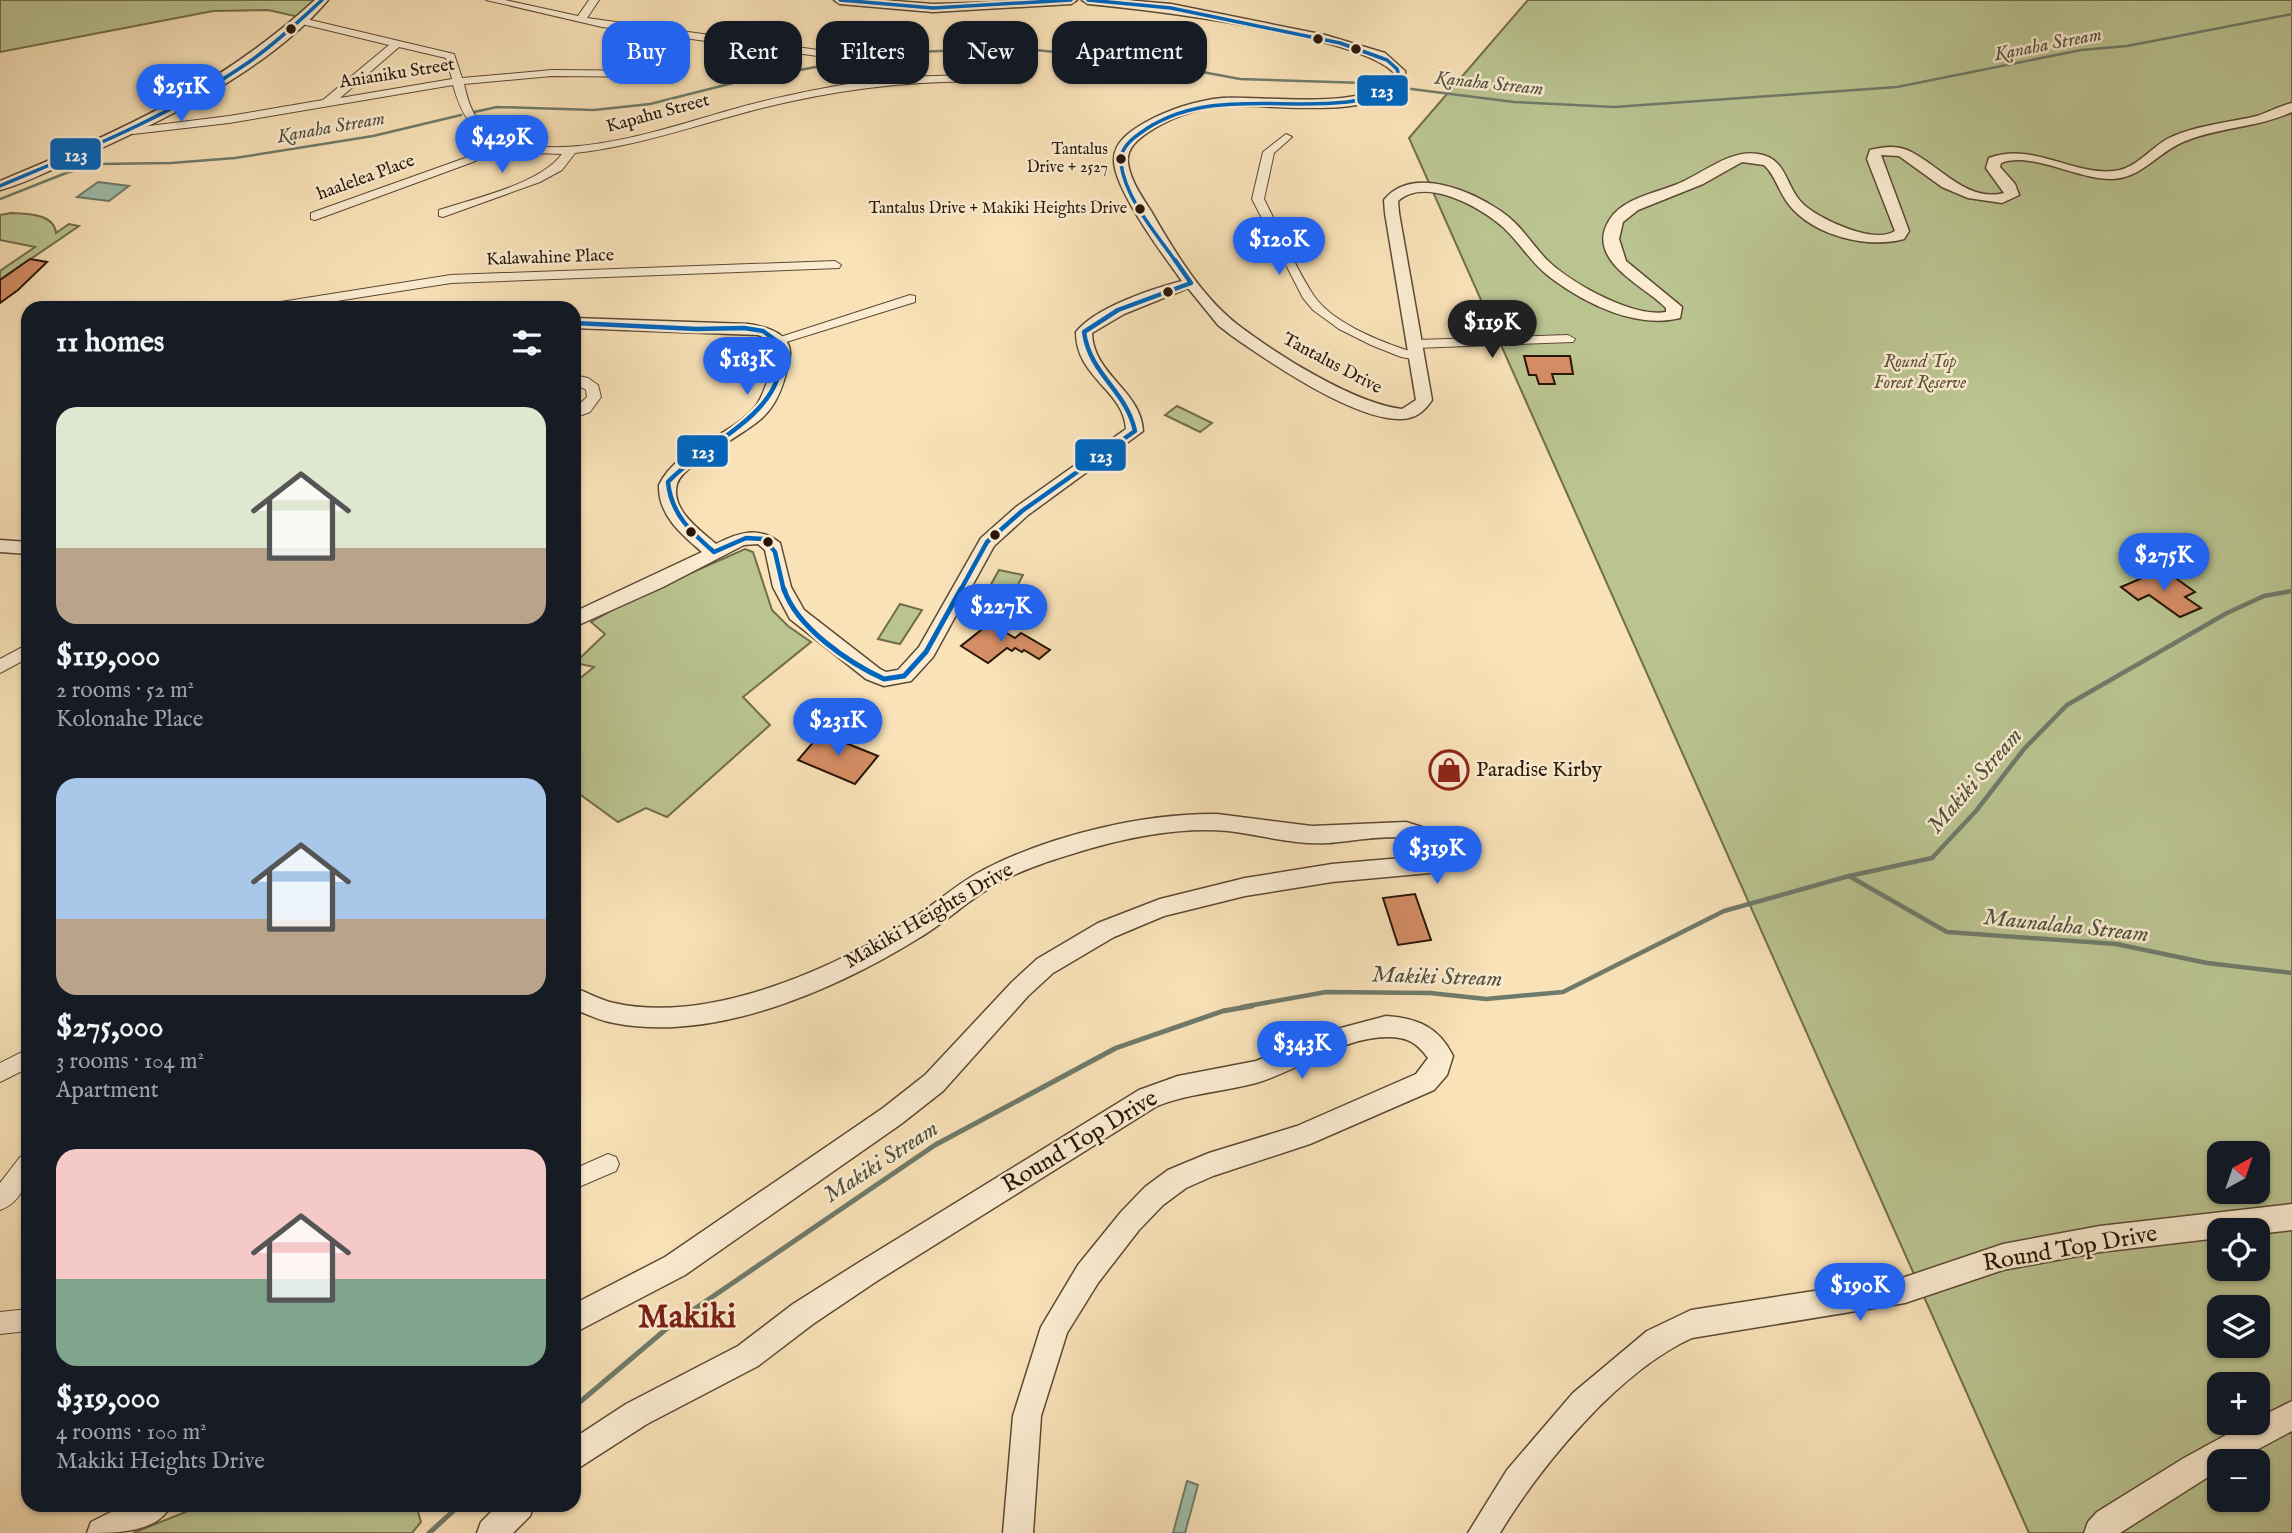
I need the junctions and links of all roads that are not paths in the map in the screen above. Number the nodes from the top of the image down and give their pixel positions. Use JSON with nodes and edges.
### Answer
{"nodes":[{"id":1,"x":322,"y":0,"type":"edge"},
{"id":2,"x":493,"y":0,"type":"edge"},
{"id":3,"x":594,"y":0,"type":"edge"},
{"id":4,"x":840,"y":0,"type":"edge"},
{"id":5,"x":1071,"y":0,"type":"edge"},
{"id":6,"x":1088,"y":0,"type":"edge"},
{"id":7,"x":580,"y":20,"type":"junction"},
{"id":8,"x":302,"y":21,"type":"junction"},
{"id":9,"x":397,"y":43,"type":"junction"},
{"id":10,"x":816,"y":53,"type":"edge"},
{"id":11,"x":602,"y":74,"type":"edge"},
{"id":12,"x":943,"y":80,"type":"edge"},
{"id":13,"x":458,"y":81,"type":"junction"},
{"id":14,"x":327,"y":103,"type":"junction"},
{"id":15,"x":2292,"y":107,"type":"edge"},
{"id":16,"x":133,"y":131,"type":"junction"},
{"id":17,"x":1286,"y":137,"type":"dead end"},
{"id":18,"x":507,"y":142,"type":"junction"},
{"id":19,"x":571,"y":150,"type":"junction"},
{"id":20,"x":0,"y":186,"type":"edge"},
{"id":21,"x":443,"y":214,"type":"dead end"},
{"id":22,"x":316,"y":216,"type":"dead end"},
{"id":23,"x":835,"y":265,"type":"dead end"},
{"id":24,"x":1191,"y":283,"type":"junction"},
{"id":25,"x":910,"y":299,"type":"dead end"},
{"id":26,"x":312,"y":301,"type":"edge"},
{"id":27,"x":581,"y":323,"type":"edge"},
{"id":28,"x":1568,"y":339,"type":"dead end"},
{"id":29,"x":778,"y":340,"type":"junction"},
{"id":30,"x":1381,"y":343,"type":"junction"},
{"id":31,"x":1416,"y":347,"type":"junction"},
{"id":32,"x":581,"y":381,"type":"edge"},
{"id":33,"x":581,"y":411,"type":"edge"},
{"id":34,"x":2,"y":547,"type":"edge"},
{"id":35,"x":21,"y":548,"type":"edge"},
{"id":36,"x":714,"y":552,"type":"junction"},
{"id":37,"x":581,"y":617,"type":"edge"},
{"id":38,"x":21,"y":654,"type":"edge"},
{"id":39,"x":0,"y":667,"type":"edge"},
{"id":40,"x":581,"y":1000,"type":"edge"},
{"id":41,"x":21,"y":1062,"type":"edge"},
{"id":42,"x":0,"y":1073,"type":"edge"},
{"id":43,"x":608,"y":1164,"type":"dead end"},
{"id":44,"x":21,"y":1173,"type":"edge"},
{"id":45,"x":581,"y":1176,"type":"edge"},
{"id":46,"x":0,"y":1200,"type":"edge"},
{"id":47,"x":2292,"y":1217,"type":"edge"},
{"id":48,"x":581,"y":1315,"type":"edge"},
{"id":49,"x":21,"y":1321,"type":"edge"},
{"id":50,"x":0,"y":1323,"type":"edge"},
{"id":51,"x":2292,"y":1415,"type":"edge"},
{"id":52,"x":581,"y":1451,"type":"edge"},
{"id":53,"x":142,"y":1512,"type":"edge"},
{"id":54,"x":512,"y":1512,"type":"edge"},
{"id":55,"x":102,"y":1533,"type":"edge"},
{"id":56,"x":492,"y":1533,"type":"edge"},
{"id":57,"x":1018,"y":1533,"type":"edge"},
{"id":58,"x":1483,"y":1533,"type":"edge"},
{"id":59,"x":2099,"y":1533,"type":"edge"}],
"edges":[{"from":1,"to":8,"type":"street"},
{"from":2,"to":7,"type":"street"},
{"from":3,"to":7,"type":"street"},
{"from":4,"to":5,"type":"street"},
{"from":6,"to":24,"type":"street","name":"Tantalus Drive"},
{"from":7,"to":10,"type":"street"},
{"from":8,"to":9,"type":"street","name":"Kapahu Street"},
{"from":8,"to":16,"type":"street"},
{"from":9,"to":13,"type":"street","name":"Kapahu Street"},
{"from":9,"to":14,"type":"street"},
{"from":11,"to":13,"type":"street","name":"Anianiku Street"},
{"from":12,"to":19,"type":"street","name":"Kapahu Street"},
{"from":13,"to":14,"type":"street","name":"Anianiku Street"},
{"from":13,"to":18,"type":"street","name":"Kapahu Street"},
{"from":14,"to":16,"type":"street","name":"Anianiku Street"},
{"from":15,"to":31,"type":"street","name":"Tantalus Drive"},
{"from":16,"to":20,"type":"street"},
{"from":17,"to":30,"type":"street"},
{"from":18,"to":19,"type":"street","name":"Kapahu Street"},
{"from":18,"to":22,"type":"street","name":"haalelea Place"},
{"from":19,"to":21,"type":"street"},
{"from":23,"to":26,"type":"street","name":"Kalawahine Place"},
{"from":24,"to":31,"type":"street","name":"Tantalus Drive"},
{"from":24,"to":36,"type":"street"},
{"from":25,"to":29,"type":"street"},
{"from":27,"to":29,"type":"street"},
{"from":28,"to":31,"type":"street"},
{"from":29,"to":36,"type":"street"},
{"from":30,"to":31,"type":"street"},
{"from":30,"to":31,"type":"street"},
{"from":32,"to":33,"type":"street"},
{"from":34,"to":35,"type":"street"},
{"from":36,"to":37,"type":"street"},
{"from":38,"to":39,"type":"street"},
{"from":40,"to":48,"type":"street","name":"Makiki Heights Drive"},
{"from":41,"to":42,"type":"street"},
{"from":43,"to":45,"type":"street"},
{"from":44,"to":46,"type":"street"},
{"from":47,"to":58,"type":"street","name":"Round Top Drive"},
{"from":49,"to":50,"type":"street"},
{"from":51,"to":59,"type":"street"},
{"from":52,"to":57,"type":"street","name":"Round Top Drive"},
{"from":53,"to":55,"type":"street"},
{"from":54,"to":56,"type":"street"}]}
